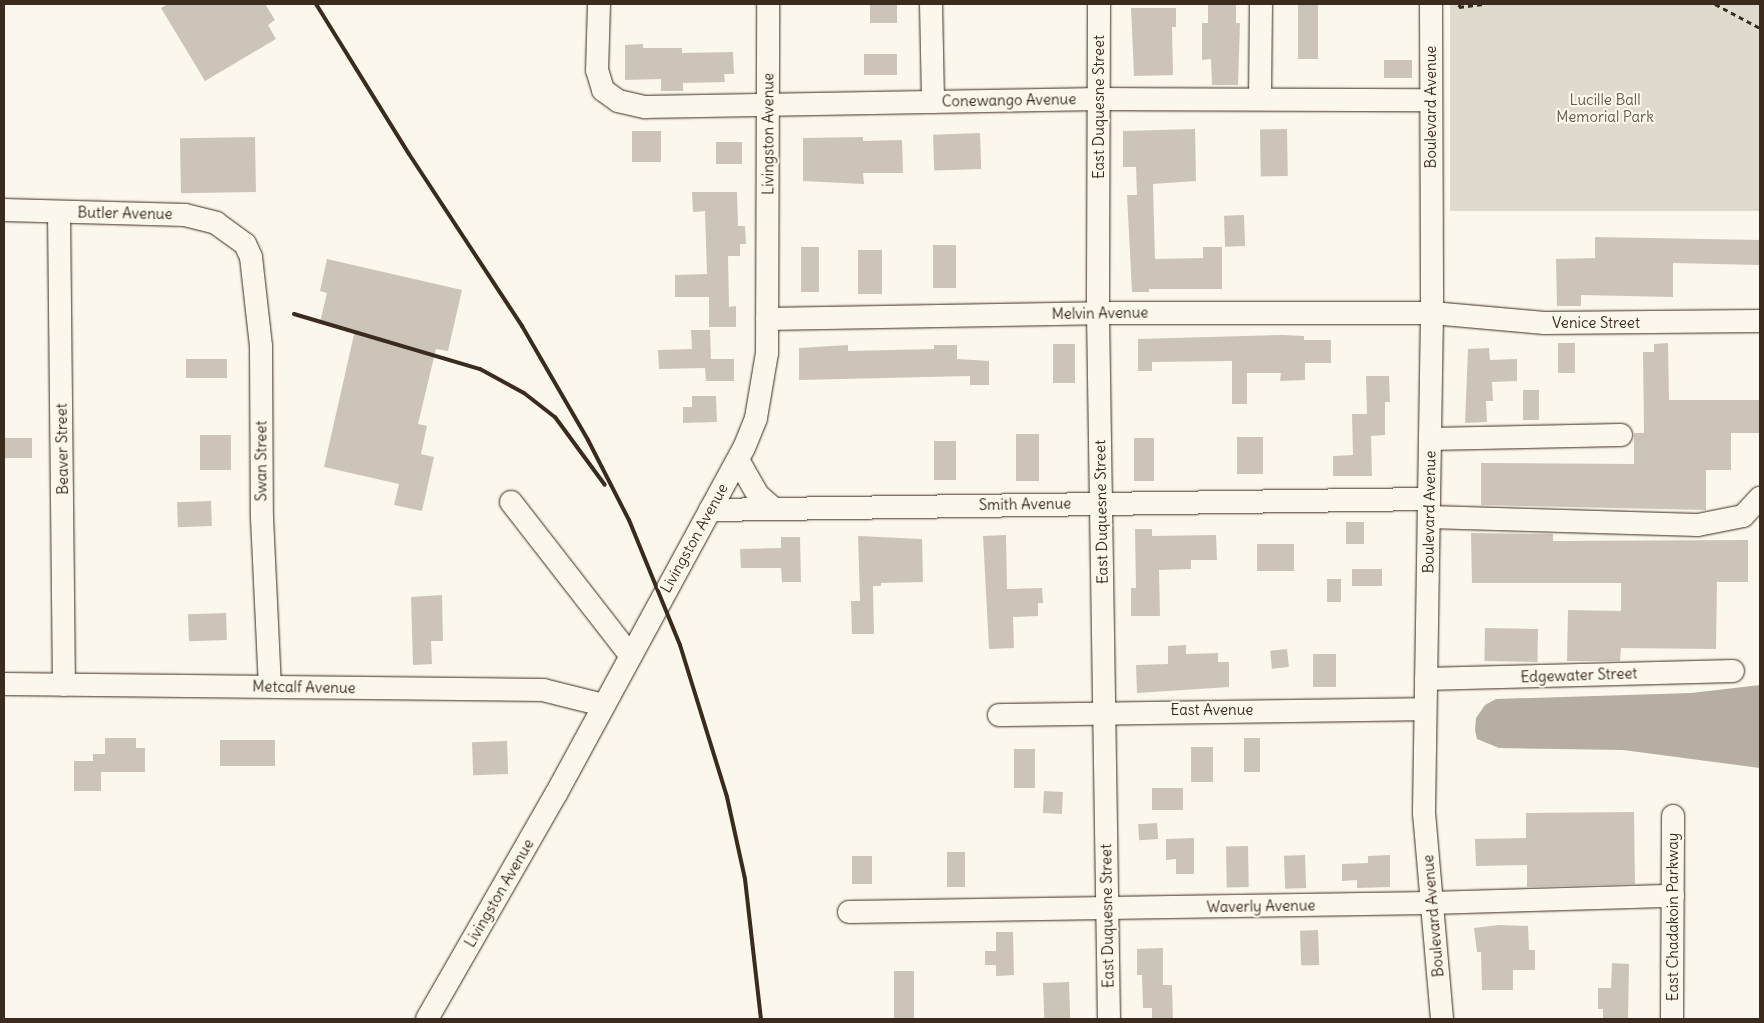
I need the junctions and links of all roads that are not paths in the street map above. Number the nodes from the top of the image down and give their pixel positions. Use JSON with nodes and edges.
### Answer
{"nodes":[{"id":1,"x":599,"y":4,"type":"edge"},
{"id":2,"x":768,"y":4,"type":"edge"},
{"id":3,"x":931,"y":4,"type":"edge"},
{"id":4,"x":1099,"y":4,"type":"edge"},
{"id":5,"x":1261,"y":4,"type":"edge"},
{"id":6,"x":1430,"y":4,"type":"edge"},
{"id":7,"x":1260,"y":98,"type":"junction"},
{"id":8,"x":1100,"y":99,"type":"junction"},
{"id":9,"x":1431,"y":100,"type":"junction"},
{"id":10,"x":933,"y":102,"type":"junction"},
{"id":11,"x":768,"y":105,"type":"junction"},
{"id":12,"x":4,"y":210,"type":"edge"},
{"id":13,"x":59,"y":212,"type":"junction"},
{"id":14,"x":240,"y":239,"type":"joint"},
{"id":15,"x":1098,"y":313,"type":"junction"},
{"id":16,"x":1432,"y":313,"type":"junction"},
{"id":17,"x":767,"y":319,"type":"junction"},
{"id":18,"x":1760,"y":322,"type":"edge"},
{"id":19,"x":1621,"y":435,"type":"dead end"},
{"id":20,"x":1430,"y":439,"type":"junction"},
{"id":21,"x":738,"y":460,"type":"junction"},
{"id":22,"x":1760,"y":498,"type":"edge"},
{"id":23,"x":511,"y":502,"type":"dead end"},
{"id":24,"x":1101,"y":502,"type":"junction"},
{"id":25,"x":1429,"y":508,"type":"junction"},
{"id":26,"x":774,"y":509,"type":"junction"},
{"id":27,"x":710,"y":510,"type":"junction"},
{"id":28,"x":630,"y":655,"type":"junction"},
{"id":29,"x":1733,"y":671,"type":"dead end"},
{"id":30,"x":1426,"y":679,"type":"junction"},
{"id":31,"x":4,"y":684,"type":"edge"},
{"id":32,"x":64,"y":685,"type":"junction"},
{"id":33,"x":270,"y":686,"type":"junction"},
{"id":34,"x":604,"y":705,"type":"junction"},
{"id":35,"x":1425,"y":709,"type":"junction"},
{"id":36,"x":1104,"y":713,"type":"junction"},
{"id":37,"x":999,"y":715,"type":"dead end"},
{"id":38,"x":1673,"y":816,"type":"dead end"},
{"id":39,"x":1673,"y":896,"type":"junction"},
{"id":40,"x":1432,"y":903,"type":"junction"},
{"id":41,"x":1107,"y":909,"type":"junction"},
{"id":42,"x":849,"y":912,"type":"dead end"},
{"id":43,"x":427,"y":1019,"type":"edge"},
{"id":44,"x":1109,"y":1019,"type":"edge"},
{"id":45,"x":1442,"y":1019,"type":"edge"},
{"id":46,"x":1672,"y":1019,"type":"edge"}],
"edges":[{"from":1,"to":11,"type":"street","name":"Conewango Avenue"},
{"from":2,"to":11,"type":"street","name":"Livingston Avenue"},
{"from":3,"to":10,"type":"street"},
{"from":4,"to":8,"type":"street","name":"East Duquesne Street"},
{"from":5,"to":7,"type":"street"},
{"from":6,"to":9,"type":"street","name":"Boulevard Avenue"},
{"from":7,"to":8,"type":"street","name":"Conewango Avenue"},
{"from":7,"to":9,"type":"street","name":"Conewango Avenue"},
{"from":8,"to":10,"type":"street","name":"Conewango Avenue"},
{"from":8,"to":15,"type":"street","name":"East Duquesne Street"},
{"from":9,"to":16,"type":"street","name":"Boulevard Avenue"},
{"from":10,"to":11,"type":"street","name":"Conewango Avenue"},
{"from":11,"to":17,"type":"street","name":"Livingston Avenue"},
{"from":12,"to":13,"type":"street","name":"Butler Avenue"},
{"from":13,"to":14,"type":"street","name":"Butler Avenue"},
{"from":13,"to":32,"type":"street","name":"Beaver Street"},
{"from":14,"to":33,"type":"street","name":"Swan Street"},
{"from":15,"to":16,"type":"street","name":"Melvin Avenue"},
{"from":15,"to":17,"type":"street","name":"Melvin Avenue"},
{"from":15,"to":24,"type":"street","name":"East Duquesne Street"},
{"from":16,"to":18,"type":"street","name":"Venice Street"},
{"from":16,"to":20,"type":"street","name":"Boulevard Avenue"},
{"from":17,"to":21,"type":"street","name":"Livingston Avenue"},
{"from":19,"to":20,"type":"street"},
{"from":20,"to":25,"type":"street","name":"Boulevard Avenue"},
{"from":21,"to":26,"type":"street"},
{"from":21,"to":27,"type":"street","name":"Livingston Avenue"},
{"from":22,"to":25,"type":"street","name":"Smith Avenue"},
{"from":23,"to":28,"type":"street"},
{"from":24,"to":25,"type":"street","name":"Smith Avenue"},
{"from":24,"to":26,"type":"street","name":"Smith Avenue"},
{"from":24,"to":36,"type":"street","name":"East Duquesne Street"},
{"from":25,"to":30,"type":"street","name":"Boulevard Avenue"},
{"from":26,"to":27,"type":"street","name":"Smith Avenue"},
{"from":27,"to":28,"type":"street","name":"Livingston Avenue"},
{"from":28,"to":34,"type":"street","name":"Livingston Avenue"},
{"from":29,"to":30,"type":"street","name":"Edgewater Street"},
{"from":30,"to":35,"type":"street","name":"Boulevard Avenue"},
{"from":31,"to":32,"type":"street","name":"Metcalf Avenue"},
{"from":32,"to":33,"type":"street","name":"Metcalf Avenue"},
{"from":33,"to":34,"type":"street","name":"Metcalf Avenue"},
{"from":34,"to":43,"type":"street","name":"Livingston Avenue"},
{"from":35,"to":36,"type":"street","name":"East Avenue"},
{"from":35,"to":40,"type":"street","name":"Boulevard Avenue"},
{"from":36,"to":37,"type":"street","name":"East Avenue"},
{"from":36,"to":41,"type":"street","name":"East Duquesne Street"},
{"from":38,"to":39,"type":"street","name":"East Chadakoin Parkway"},
{"from":39,"to":40,"type":"street","name":"Waverly Avenue"},
{"from":39,"to":46,"type":"street","name":"East Chadakoin Parkway"},
{"from":40,"to":41,"type":"street","name":"Waverly Avenue"},
{"from":40,"to":45,"type":"street","name":"Boulevard Avenue"},
{"from":41,"to":42,"type":"street","name":"Waverly Avenue"},
{"from":41,"to":44,"type":"street","name":"East Duquesne Street"}]}
